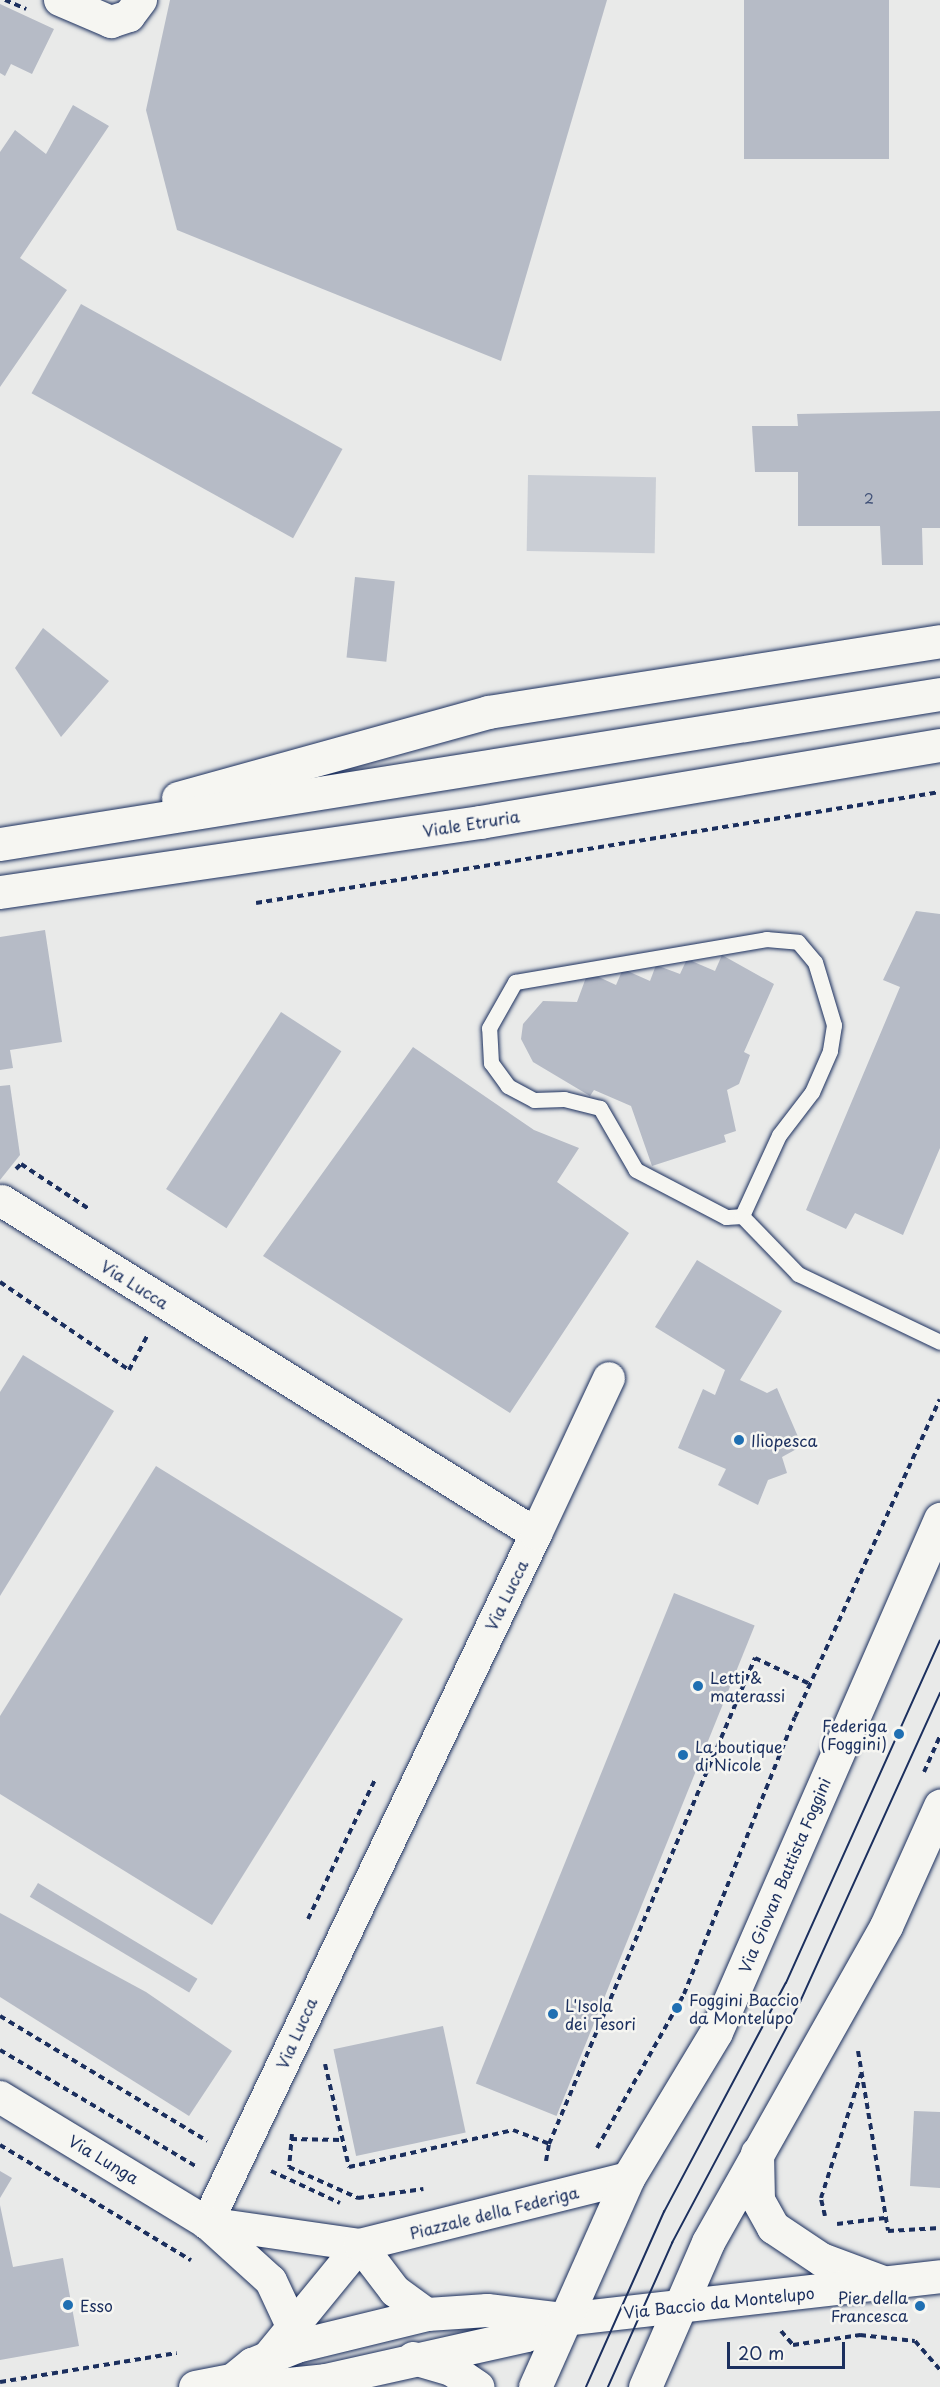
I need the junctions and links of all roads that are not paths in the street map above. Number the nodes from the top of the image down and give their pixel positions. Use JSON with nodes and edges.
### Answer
{"nodes":[{"id":1,"x":60,"y":0,"type":"edge"},
{"id":2,"x":141,"y":0,"type":"edge"},
{"id":3,"x":940,"y":641,"type":"edge"},
{"id":4,"x":940,"y":694,"type":"edge"},
{"id":5,"x":934,"y":748,"type":"edge"},
{"id":6,"x":56,"y":834,"type":"junction"},
{"id":7,"x":0,"y":844,"type":"edge"},
{"id":8,"x":0,"y":892,"type":"edge"},
{"id":9,"x":2,"y":1202,"type":"dead end"},
{"id":10,"x":742,"y":1216,"type":"junction"},
{"id":11,"x":940,"y":1342,"type":"edge"},
{"id":12,"x":609,"y":1378,"type":"dead end"},
{"id":13,"x":940,"y":1519,"type":"edge"},
{"id":14,"x":536,"y":1534,"type":"junction"},
{"id":15,"x":940,"y":1806,"type":"edge"},
{"id":16,"x":0,"y":2097,"type":"edge"},
{"id":17,"x":757,"y":2153,"type":"junction"},
{"id":18,"x":628,"y":2178,"type":"junction"},
{"id":19,"x":207,"y":2223,"type":"junction"},
{"id":20,"x":360,"y":2245,"type":"junction"},
{"id":21,"x":940,"y":2276,"type":"edge"},
{"id":22,"x":887,"y":2283,"type":"junction"},
{"id":23,"x":940,"y":2298,"type":"edge"},
{"id":24,"x":677,"y":2308,"type":"junction"},
{"id":25,"x":427,"y":2314,"type":"junction"},
{"id":26,"x":562,"y":2319,"type":"junction"},
{"id":27,"x":293,"y":2328,"type":"junction"},
{"id":28,"x":270,"y":2355,"type":"junction"},
{"id":29,"x":411,"y":2357,"type":"junction"},
{"id":30,"x":232,"y":2380,"type":"junction"},
{"id":31,"x":195,"y":2387,"type":"edge"},
{"id":32,"x":478,"y":2387,"type":"edge"},
{"id":33,"x":535,"y":2387,"type":"edge"},
{"id":34,"x":645,"y":2387,"type":"edge"}],
"edges":[{"from":1,"to":2,"type":"street"},
{"from":3,"to":6,"type":"main road"},
{"from":4,"to":6,"type":"main road"},
{"from":5,"to":8,"type":"main road","name":"Viale Etruria"},
{"from":6,"to":7,"type":"main road"},
{"from":9,"to":14,"type":"street","name":"Via Lucca"},
{"from":10,"to":10,"type":"lane"},
{"from":10,"to":11,"type":"lane"},
{"from":12,"to":14,"type":"street"},
{"from":13,"to":18,"type":"main road","name":"Via Giovan Battista Foggini"},
{"from":14,"to":19,"type":"street","name":"Via Lucca"},
{"from":15,"to":17,"type":"main road"},
{"from":16,"to":19,"type":"street","name":"Via Lunga"},
{"from":17,"to":22,"type":"main road","name":"Via Baccio da Montelupo"},
{"from":17,"to":24,"type":"main road"},
{"from":18,"to":20,"type":"street","name":"Piazzale della Federiga"},
{"from":18,"to":26,"type":"main road","name":"Via Giovan Battista Foggini"},
{"from":19,"to":20,"type":"street","name":"Via Lunga"},
{"from":19,"to":27,"type":"street","name":"Via Lunga"},
{"from":20,"to":25,"type":"street"},
{"from":20,"to":27,"type":"street"},
{"from":21,"to":22,"type":"main road"},
{"from":22,"to":23,"type":"main road"},
{"from":22,"to":24,"type":"main road","name":"Via Baccio da Montelupo"},
{"from":24,"to":26,"type":"main road","name":"Via Baccio da Montelupo"},
{"from":24,"to":34,"type":"main road"},
{"from":25,"to":26,"type":"main road","name":"Via Baccio da Montelupo"},
{"from":25,"to":28,"type":"main road","name":"Via Baccio da Montelupo"},
{"from":26,"to":29,"type":"main road","name":"Via Baccio da Montelupo"},
{"from":26,"to":33,"type":"main road","name":"Via Giovan Battista Foggini"},
{"from":27,"to":28,"type":"street"},
{"from":28,"to":30,"type":"main road","name":"Via Baccio da Montelupo"},
{"from":29,"to":30,"type":"main road","name":"Via Baccio da Montelupo"},
{"from":29,"to":32,"type":"main road"},
{"from":30,"to":31,"type":"main road","name":"Via Baccio da Montelupo"}]}
